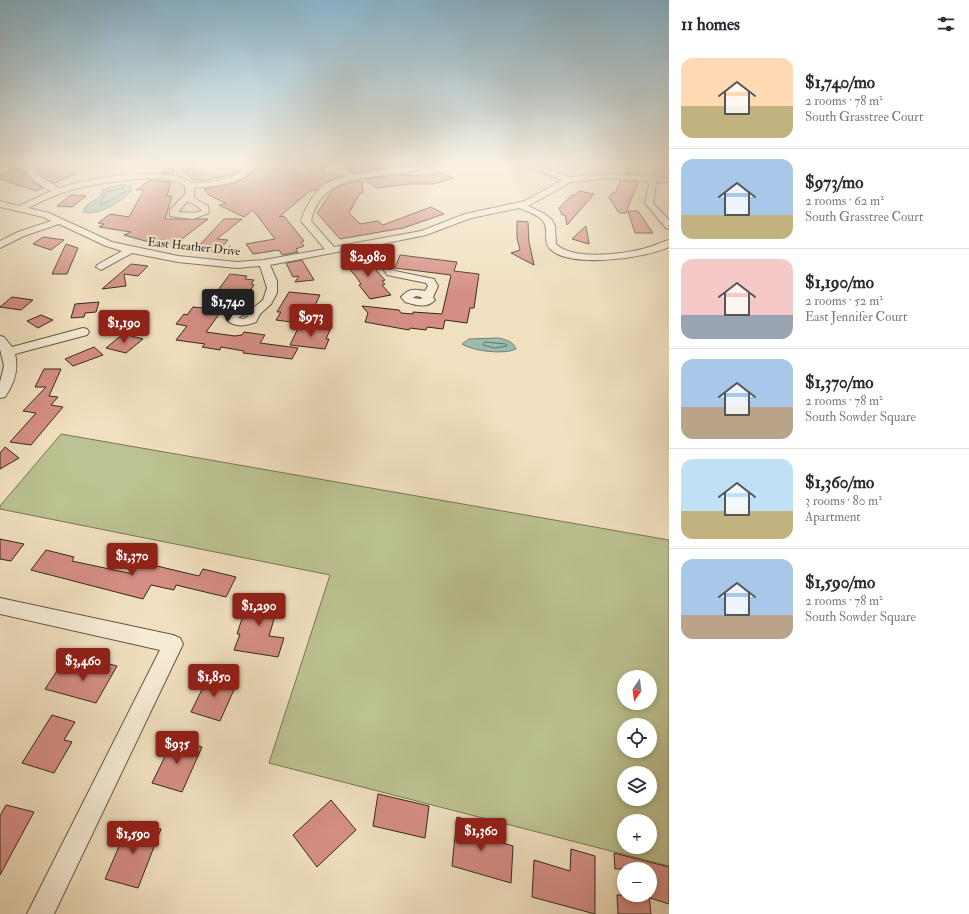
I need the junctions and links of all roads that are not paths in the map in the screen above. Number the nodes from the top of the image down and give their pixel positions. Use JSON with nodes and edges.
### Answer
{"nodes":[{"id":1,"x":22,"y":208,"type":"edge"},
{"id":2,"x":312,"y":208,"type":"edge"},
{"id":3,"x":511,"y":208,"type":"edge"},
{"id":4,"x":523,"y":208,"type":"edge"},
{"id":5,"x":653,"y":208,"type":"edge"},
{"id":6,"x":60,"y":221,"type":"junction"},
{"id":7,"x":669,"y":226,"type":"edge"},
{"id":8,"x":375,"y":242,"type":"junction"},
{"id":9,"x":669,"y":243,"type":"edge"},
{"id":10,"x":0,"y":245,"type":"edge"},
{"id":11,"x":130,"y":250,"type":"junction"},
{"id":12,"x":332,"y":251,"type":"junction"},
{"id":13,"x":264,"y":263,"type":"junction"},
{"id":14,"x":101,"y":267,"type":"dead end"},
{"id":15,"x":428,"y":296,"type":"dead end"},
{"id":16,"x":252,"y":313,"type":"dead end"},
{"id":17,"x":83,"y":332,"type":"dead end"},
{"id":18,"x":0,"y":340,"type":"edge"},
{"id":19,"x":9,"y":352,"type":"junction"},
{"id":20,"x":0,"y":394,"type":"edge"},
{"id":21,"x":0,"y":606,"type":"edge"},
{"id":22,"x":40,"y":914,"type":"edge"}],
"edges":[{"from":1,"to":6,"type":"street","name":"East Heather Drive"},
{"from":2,"to":12,"type":"street"},
{"from":3,"to":8,"type":"street","name":"East Heather Drive"},
{"from":4,"to":9,"type":"street"},
{"from":5,"to":7,"type":"street"},
{"from":6,"to":10,"type":"street"},
{"from":6,"to":11,"type":"street","name":"East Heather Drive"},
{"from":8,"to":12,"type":"street","name":"East Heather Drive"},
{"from":8,"to":15,"type":"street"},
{"from":11,"to":13,"type":"street","name":"East Heather Drive"},
{"from":11,"to":14,"type":"street"},
{"from":12,"to":13,"type":"street","name":"East Heather Drive"},
{"from":13,"to":16,"type":"street"},
{"from":17,"to":19,"type":"street"},
{"from":18,"to":19,"type":"street"},
{"from":19,"to":20,"type":"street"},
{"from":21,"to":22,"type":"street"}]}
